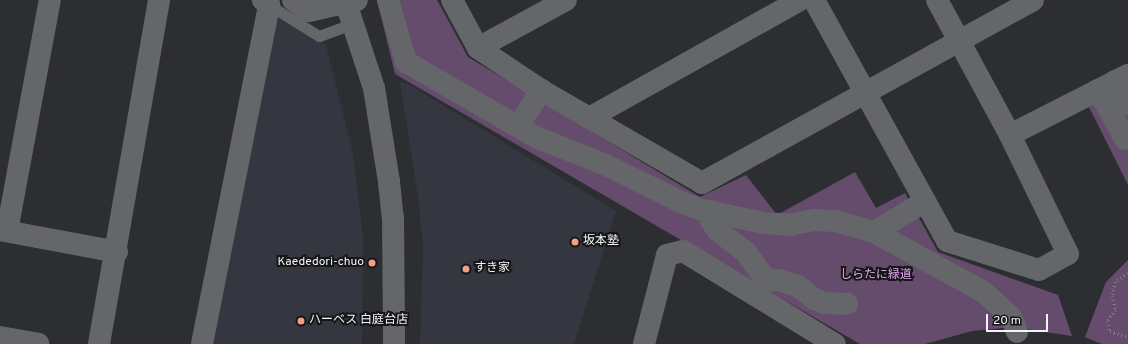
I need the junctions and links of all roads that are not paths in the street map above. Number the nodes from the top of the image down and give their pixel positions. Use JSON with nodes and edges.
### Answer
{"nodes":[{"id":1,"x":50,"y":0,"type":"edge"},
{"id":2,"x":159,"y":0,"type":"edge"},
{"id":3,"x":293,"y":0,"type":"edge"},
{"id":4,"x":345,"y":0,"type":"edge"},
{"id":5,"x":357,"y":0,"type":"edge"},
{"id":6,"x":388,"y":0,"type":"edge"},
{"id":7,"x":452,"y":0,"type":"edge"},
{"id":8,"x":566,"y":0,"type":"edge"},
{"id":9,"x":800,"y":0,"type":"edge"},
{"id":10,"x":814,"y":0,"type":"edge"},
{"id":11,"x":938,"y":0,"type":"edge"},
{"id":12,"x":1033,"y":0,"type":"edge"},
{"id":13,"x":266,"y":3,"type":"edge"},
{"id":14,"x":352,"y":24,"type":"junction"},
{"id":15,"x":959,"y":41,"type":"junction"},
{"id":16,"x":478,"y":48,"type":"junction"},
{"id":17,"x":1114,"y":82,"type":"edge"},
{"id":18,"x":540,"y":90,"type":"junction"},
{"id":19,"x":866,"y":91,"type":"junction"},
{"id":20,"x":1128,"y":105,"type":"edge"},
{"id":21,"x":589,"y":118,"type":"junction"},
{"id":22,"x":518,"y":127,"type":"junction"},
{"id":23,"x":1124,"y":130,"type":"edge"},
{"id":24,"x":1010,"y":135,"type":"junction"},
{"id":25,"x":681,"y":170,"type":"junction"},
{"id":26,"x":667,"y":195,"type":"junction"},
{"id":27,"x":924,"y":202,"type":"junction"},
{"id":28,"x":710,"y":211,"type":"junction"},
{"id":29,"x":3,"y":231,"type":"edge"},
{"id":30,"x":874,"y":232,"type":"junction"},
{"id":31,"x":117,"y":252,"type":"junction"},
{"id":32,"x":761,"y":288,"type":"junction"},
{"id":33,"x":847,"y":304,"type":"dead end"},
{"id":34,"x":1017,"y":332,"type":"dead end"},
{"id":35,"x":0,"y":337,"type":"edge"},
{"id":36,"x":827,"y":343,"type":"edge"},
{"id":37,"x":38,"y":344,"type":"edge"},
{"id":38,"x":99,"y":344,"type":"edge"},
{"id":39,"x":202,"y":344,"type":"edge"},
{"id":40,"x":394,"y":344,"type":"edge"},
{"id":41,"x":644,"y":344,"type":"edge"}],
"edges":[{"from":1,"to":29,"type":"street"},
{"from":2,"to":31,"type":"street"},
{"from":3,"to":5,"type":"street"},
{"from":4,"to":14,"type":"street"},
{"from":6,"to":22,"type":"street"},
{"from":7,"to":16,"type":"street"},
{"from":8,"to":16,"type":"street"},
{"from":9,"to":21,"type":"street"},
{"from":10,"to":19,"type":"street"},
{"from":11,"to":15,"type":"street"},
{"from":12,"to":15,"type":"street"},
{"from":13,"to":14,"type":"lane"},
{"from":13,"to":39,"type":"street"},
{"from":14,"to":40,"type":"street"},
{"from":15,"to":19,"type":"street"},
{"from":15,"to":24,"type":"street"},
{"from":16,"to":18,"type":"street"},
{"from":17,"to":20,"type":"street"},
{"from":17,"to":23,"type":"street"},
{"from":17,"to":24,"type":"street"},
{"from":18,"to":21,"type":"street"},
{"from":18,"to":22,"type":"street"},
{"from":19,"to":25,"type":"street"},
{"from":19,"to":27,"type":"street"},
{"from":21,"to":25,"type":"street"},
{"from":22,"to":26,"type":"street"},
{"from":24,"to":27,"type":"street"},
{"from":25,"to":26,"type":"street"},
{"from":26,"to":28,"type":"street"},
{"from":27,"to":30,"type":"street"},
{"from":28,"to":30,"type":"street"},
{"from":28,"to":32,"type":"street"},
{"from":29,"to":31,"type":"street"},
{"from":30,"to":34,"type":"street"},
{"from":31,"to":38,"type":"street"},
{"from":32,"to":33,"type":"street"},
{"from":32,"to":36,"type":"street"},
{"from":32,"to":41,"type":"street"},
{"from":35,"to":37,"type":"street"}]}
